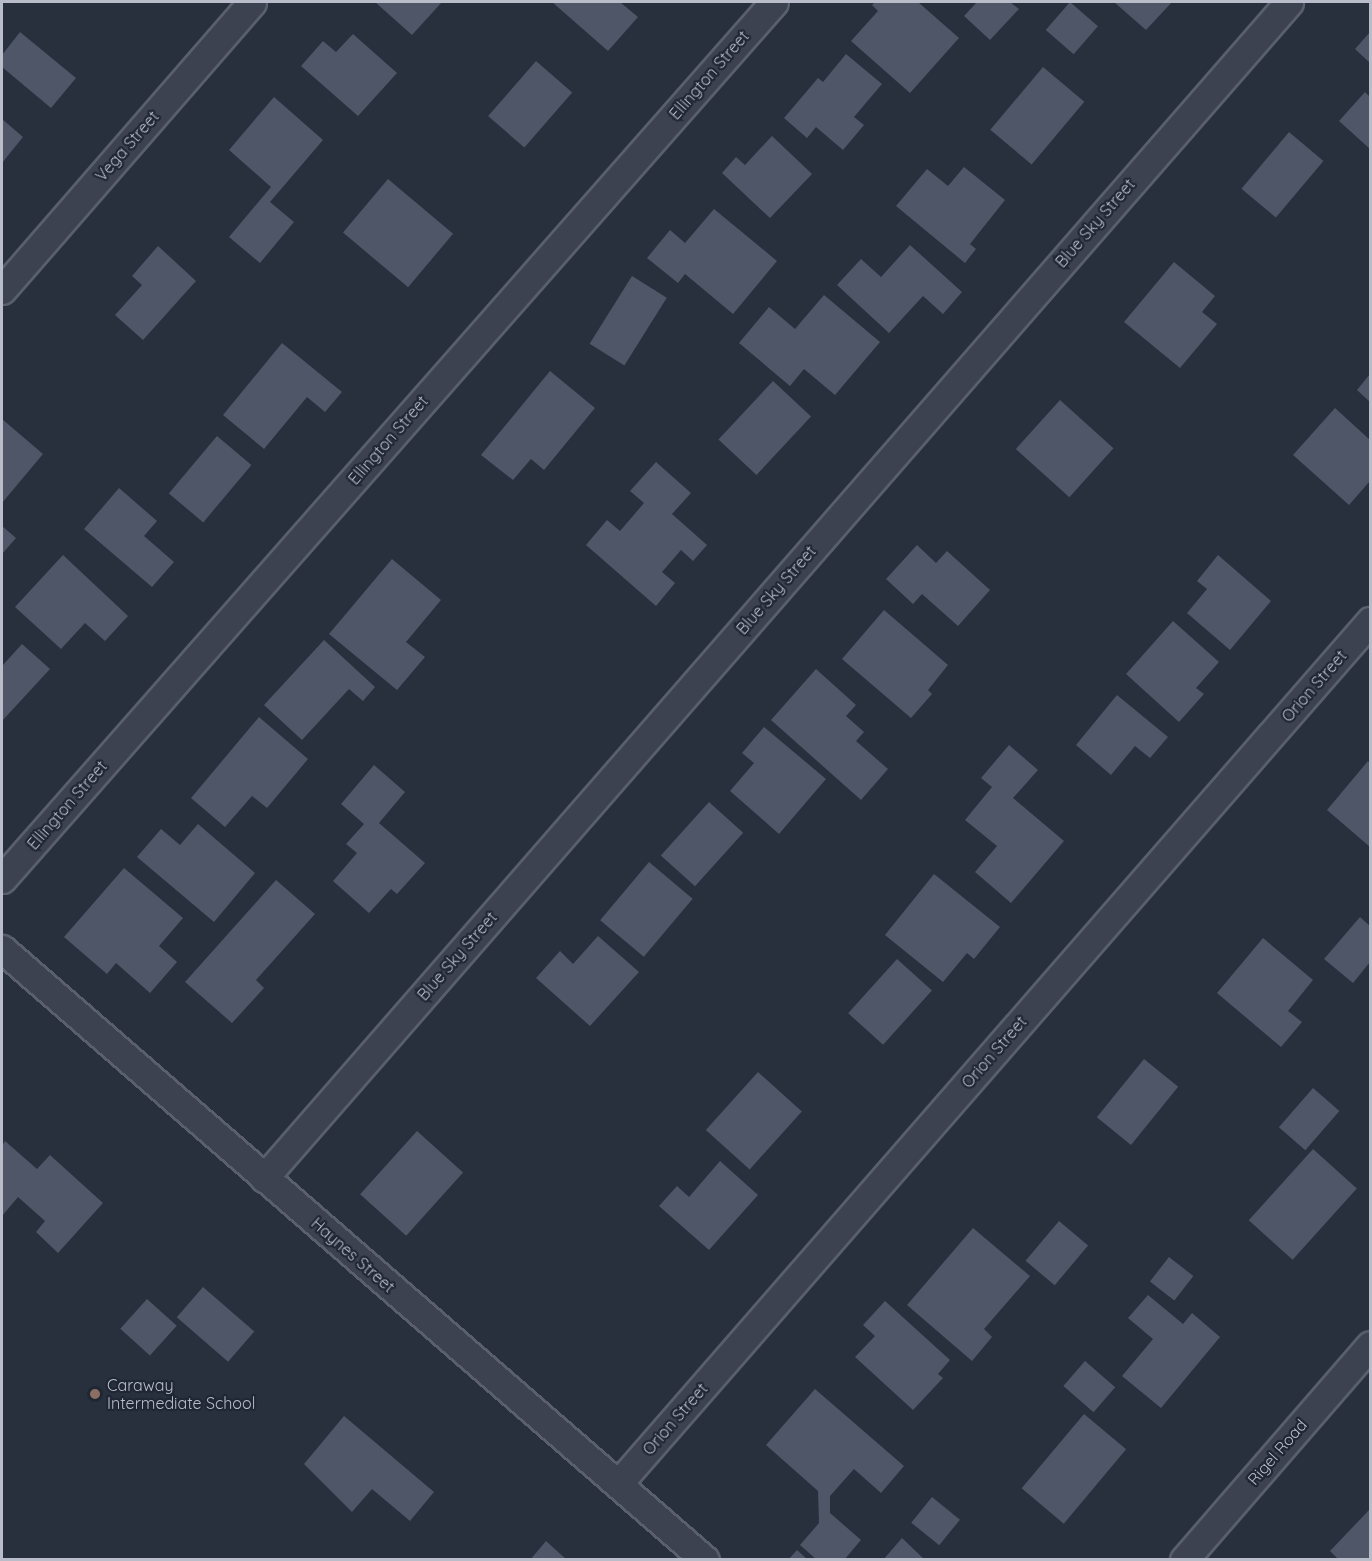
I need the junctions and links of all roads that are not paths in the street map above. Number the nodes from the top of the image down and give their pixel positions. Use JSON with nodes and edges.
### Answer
{"nodes":[{"id":1,"x":252,"y":2,"type":"edge"},
{"id":2,"x":774,"y":2,"type":"edge"},
{"id":3,"x":1288,"y":2,"type":"edge"},
{"id":4,"x":2,"y":290,"type":"edge"},
{"id":5,"x":1371,"y":621,"type":"edge"},
{"id":6,"x":2,"y":879,"type":"edge"},
{"id":7,"x":2,"y":950,"type":"edge"},
{"id":8,"x":264,"y":1178,"type":"junction"},
{"id":9,"x":1371,"y":1345,"type":"edge"},
{"id":10,"x":618,"y":1484,"type":"junction"},
{"id":11,"x":705,"y":1560,"type":"edge"},
{"id":12,"x":1184,"y":1560,"type":"edge"}],
"edges":[{"from":1,"to":4,"type":"street","name":"Vega Street"},
{"from":2,"to":6,"type":"street","name":"Ellington Street"},
{"from":3,"to":8,"type":"street","name":"Blue Sky Street"},
{"from":5,"to":10,"type":"street","name":"Orion Street"},
{"from":7,"to":8,"type":"street","name":"Haynes Street"},
{"from":8,"to":10,"type":"street","name":"Haynes Street"},
{"from":9,"to":12,"type":"street","name":"Rigel Road"},
{"from":10,"to":11,"type":"street","name":"Haynes Street"}]}
